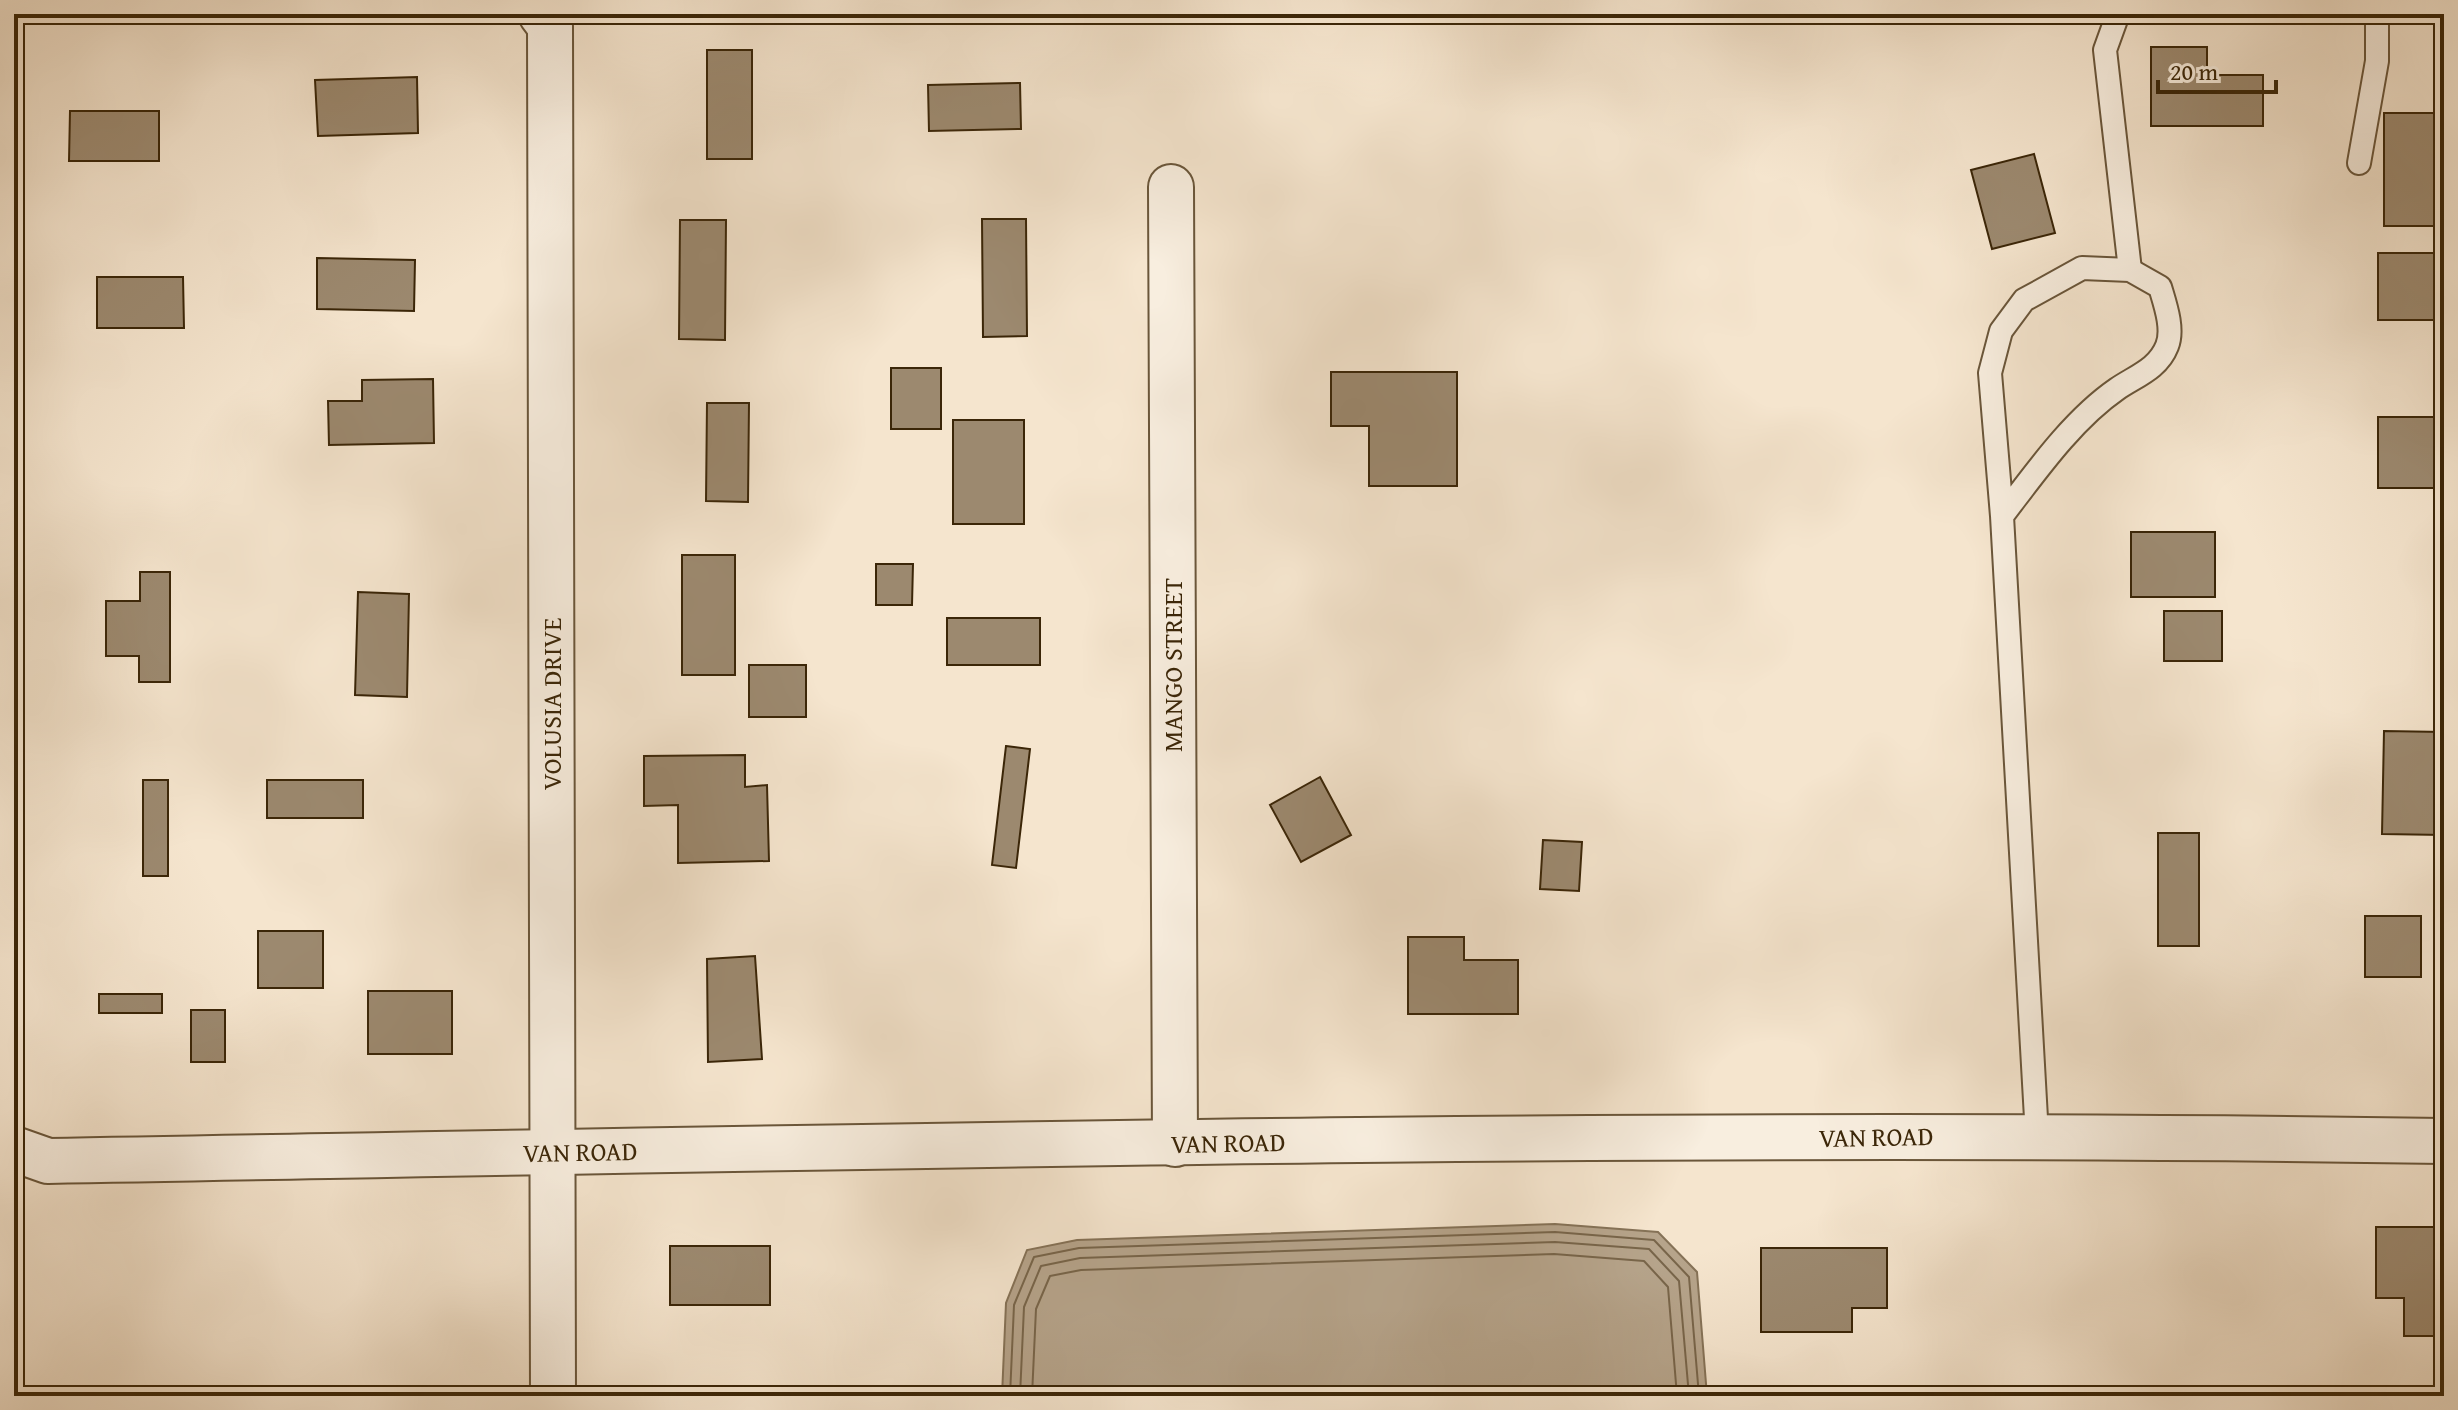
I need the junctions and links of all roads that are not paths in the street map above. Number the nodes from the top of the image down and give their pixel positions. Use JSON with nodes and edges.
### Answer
{"nodes":[{"id":1,"x":541,"y":14,"type":"edge"},
{"id":2,"x":2118,"y":14,"type":"edge"},
{"id":3,"x":2377,"y":14,"type":"edge"},
{"id":4,"x":2359,"y":163,"type":"dead end"},
{"id":5,"x":1171,"y":187,"type":"dead end"},
{"id":6,"x":2130,"y":270,"type":"junction"},
{"id":7,"x":2002,"y":516,"type":"junction"},
{"id":8,"x":2037,"y":1136,"type":"junction"},
{"id":9,"x":2444,"y":1141,"type":"edge"},
{"id":10,"x":1175,"y":1144,"type":"junction"},
{"id":11,"x":14,"y":1149,"type":"edge"},
{"id":12,"x":553,"y":1152,"type":"junction"},
{"id":13,"x":553,"y":1396,"type":"edge"}],
"edges":[{"from":1,"to":12,"type":"street","name":"VOLUSIA DRIVE"},
{"from":2,"to":6,"type":"lane"},
{"from":3,"to":4,"type":"lane"},
{"from":5,"to":10,"type":"street","name":"MANGO STREET"},
{"from":6,"to":7,"type":"lane"},
{"from":6,"to":7,"type":"lane"},
{"from":7,"to":8,"type":"lane"},
{"from":8,"to":9,"type":"street","name":"VAN ROAD"},
{"from":8,"to":10,"type":"street","name":"VAN ROAD"},
{"from":10,"to":12,"type":"street","name":"VAN ROAD"},
{"from":11,"to":12,"type":"street","name":"VAN ROAD"},
{"from":12,"to":13,"type":"street","name":"VOLUSIA DRIVE"}]}
